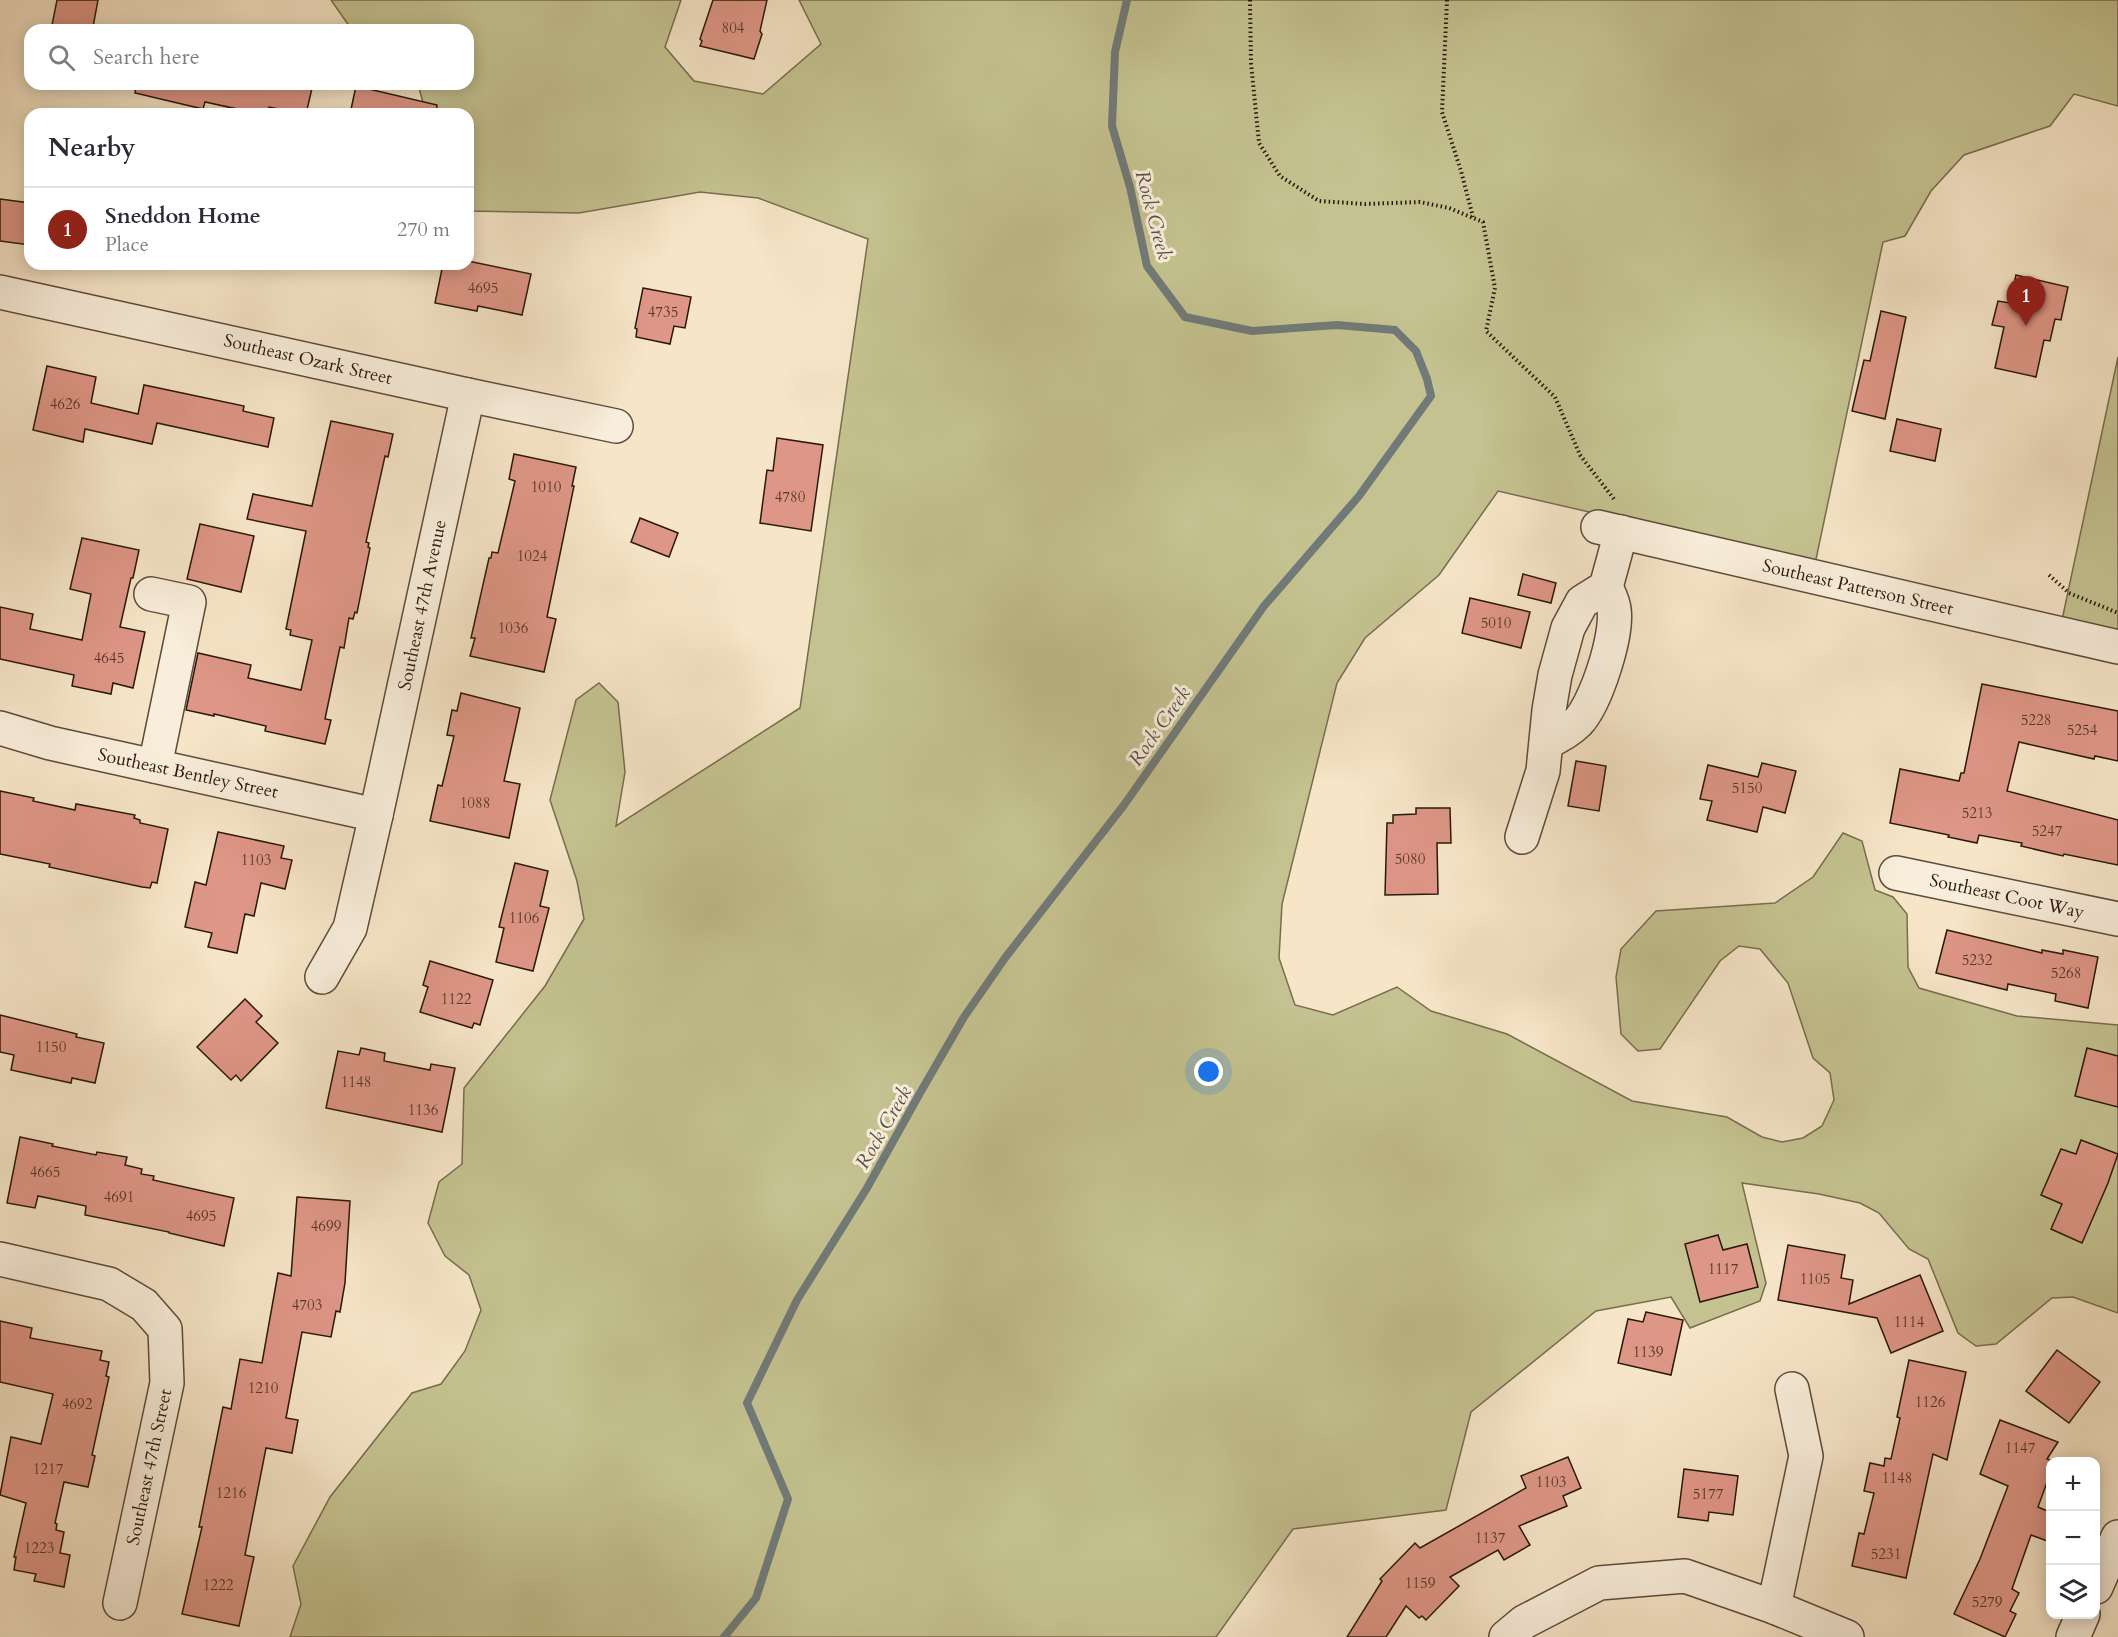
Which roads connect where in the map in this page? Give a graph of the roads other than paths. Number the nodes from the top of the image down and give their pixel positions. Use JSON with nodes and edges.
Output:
{"nodes":[{"id":1,"x":0,"y":292,"type":"edge"},
{"id":2,"x":468,"y":395,"type":"junction"},
{"id":3,"x":616,"y":426,"type":"dead end"},
{"id":4,"x":1606,"y":587,"type":"junction"},
{"id":5,"x":151,"y":594,"type":"dead end"},
{"id":6,"x":2118,"y":647,"type":"edge"},
{"id":7,"x":0,"y":728,"type":"edge"},
{"id":8,"x":1547,"y":742,"type":"junction"},
{"id":9,"x":155,"y":766,"type":"junction"},
{"id":10,"x":376,"y":815,"type":"junction"},
{"id":11,"x":1522,"y":837,"type":"dead end"},
{"id":12,"x":1896,"y":873,"type":"dead end"},
{"id":13,"x":2118,"y":919,"type":"edge"},
{"id":14,"x":322,"y":977,"type":"dead end"},
{"id":15,"x":0,"y":1259,"type":"edge"},
{"id":16,"x":1792,"y":1389,"type":"dead end"},
{"id":17,"x":2118,"y":1537,"type":"edge"},
{"id":18,"x":2100,"y":1578,"type":"edge"},
{"id":19,"x":120,"y":1603,"type":"dead end"},
{"id":20,"x":1774,"y":1607,"type":"junction"},
{"id":21,"x":2081,"y":1619,"type":"edge"},
{"id":22,"x":1506,"y":1637,"type":"edge"},
{"id":23,"x":1847,"y":1637,"type":"edge"},
{"id":24,"x":2073,"y":1637,"type":"edge"}],
"edges":[{"from":1,"to":2,"type":"street","name":"Southeast Ozark Street"},
{"from":2,"to":3,"type":"street","name":"Southeast Ozark Street"},
{"from":2,"to":10,"type":"street","name":"Southeast 47th Avenue"},
{"from":4,"to":6,"type":"street","name":"Southeast Patterson Street"},
{"from":4,"to":8,"type":"street"},
{"from":4,"to":8,"type":"street"},
{"from":5,"to":9,"type":"street"},
{"from":7,"to":9,"type":"street","name":"Southeast Bentley Street"},
{"from":8,"to":11,"type":"street"},
{"from":9,"to":10,"type":"street","name":"Southeast Bentley Street"},
{"from":10,"to":14,"type":"street","name":"Southeast 47th Avenue"},
{"from":12,"to":13,"type":"street","name":"Southeast Coot Way"},
{"from":15,"to":19,"type":"street","name":"Southeast 47th Street"},
{"from":16,"to":20,"type":"street"},
{"from":17,"to":18,"type":"street"},
{"from":20,"to":22,"type":"street"},
{"from":20,"to":23,"type":"street"},
{"from":21,"to":24,"type":"street"}]}
